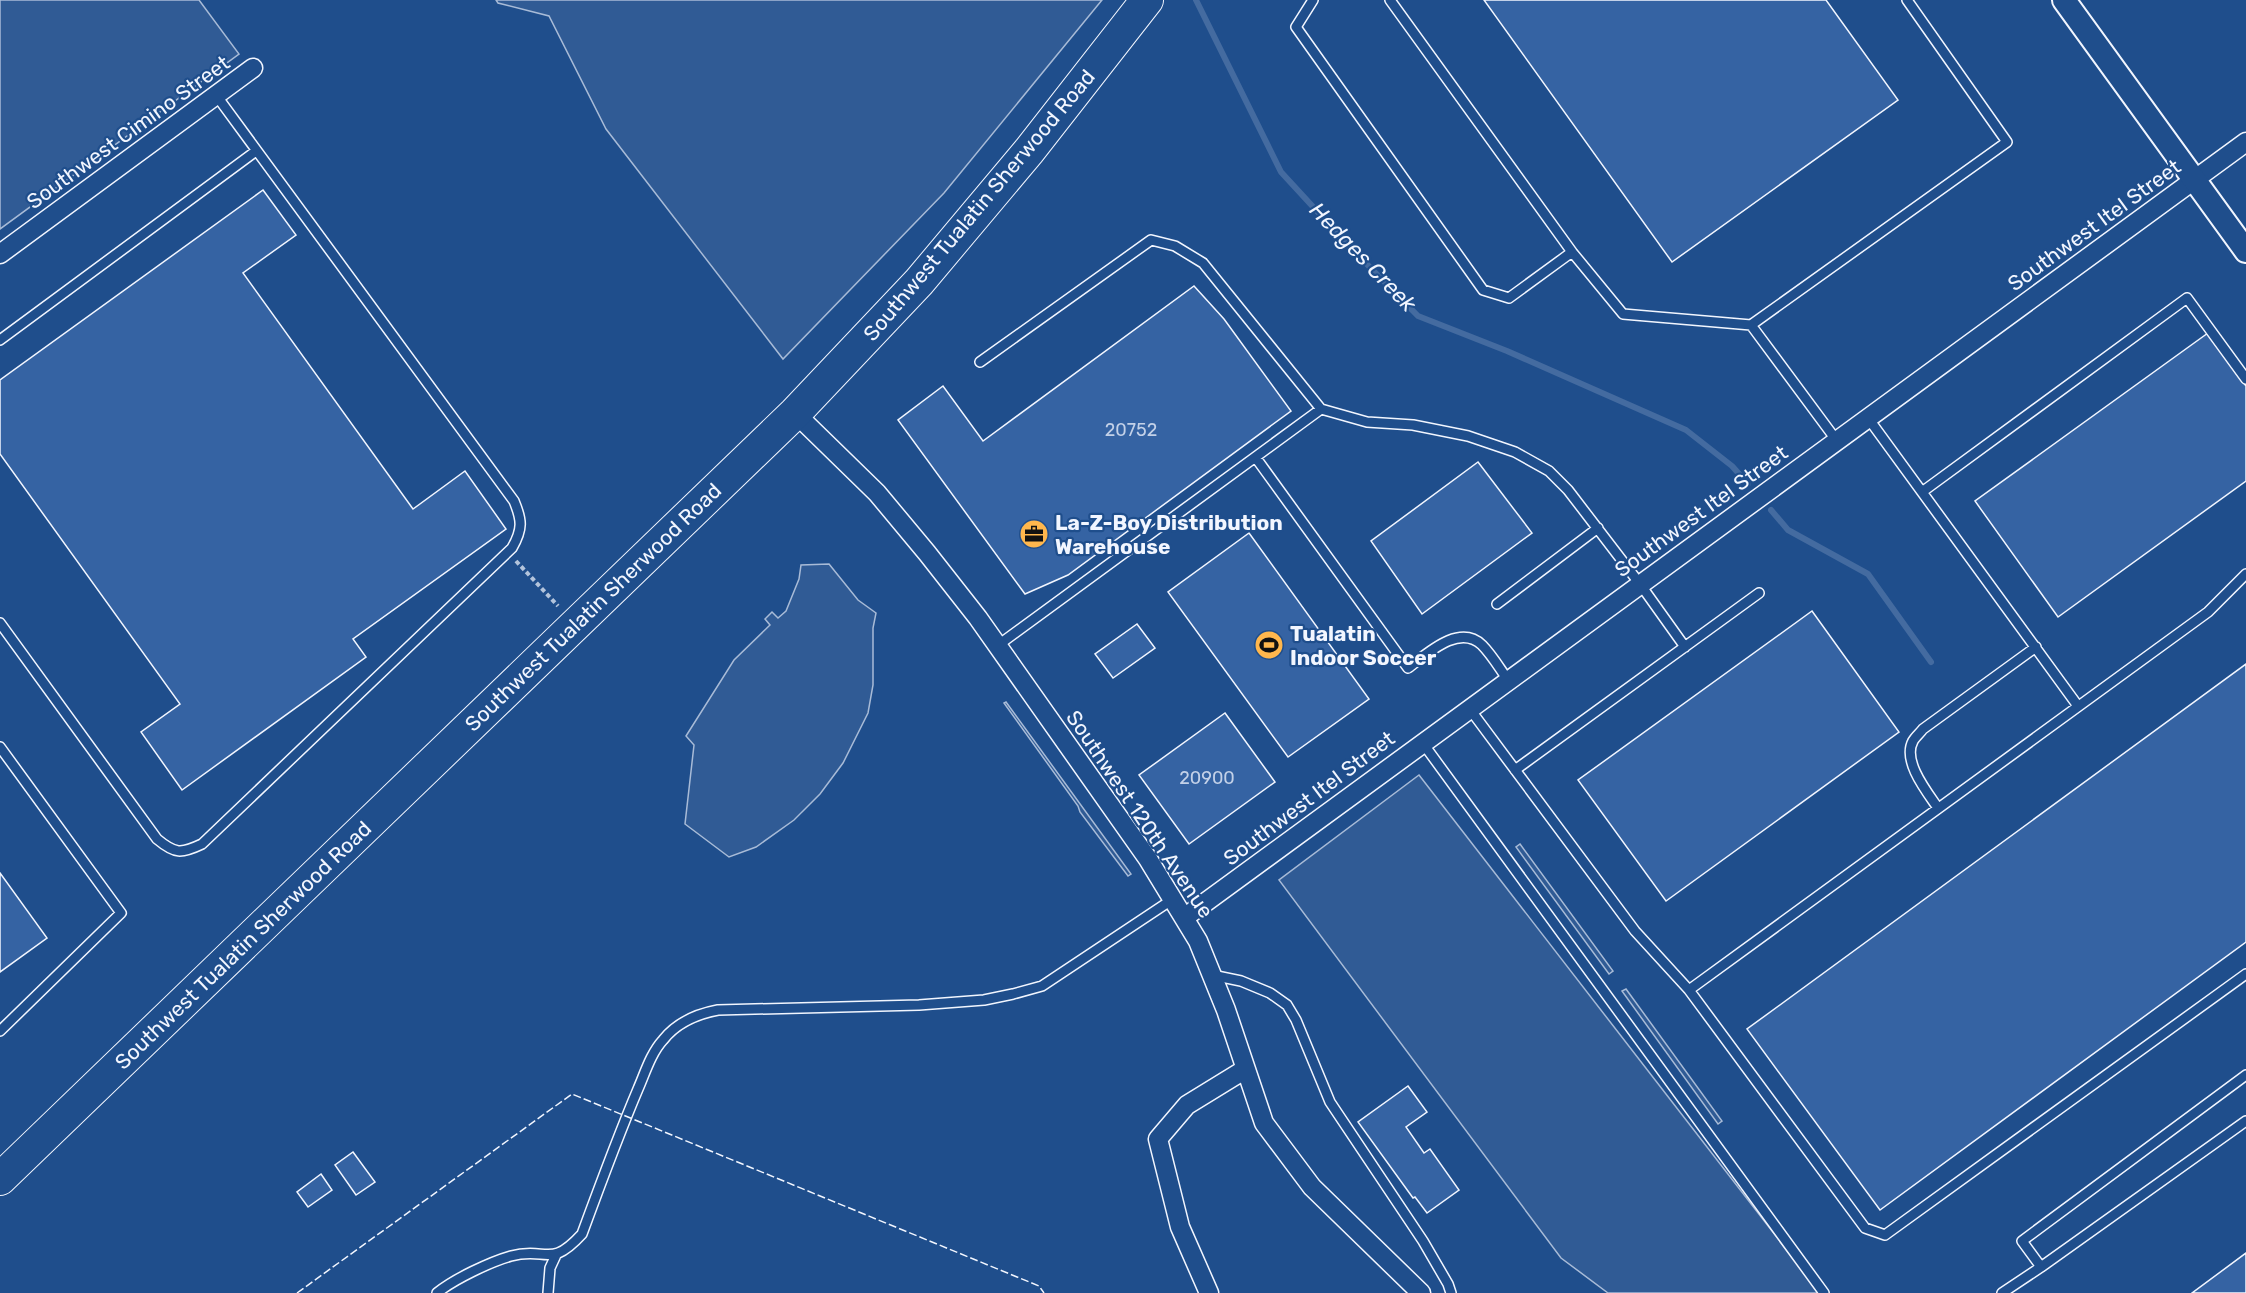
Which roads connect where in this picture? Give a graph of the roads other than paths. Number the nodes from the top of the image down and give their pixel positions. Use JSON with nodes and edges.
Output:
{"nodes":[{"id":1,"x":1147,"y":0,"type":"edge"},
{"id":2,"x":1313,"y":0,"type":"edge"},
{"id":3,"x":1390,"y":0,"type":"edge"},
{"id":4,"x":1907,"y":0,"type":"edge"},
{"id":5,"x":2064,"y":0,"type":"edge"},
{"id":6,"x":253,"y":68,"type":"dead end"},
{"id":7,"x":216,"y":95,"type":"junction"},
{"id":8,"x":2246,"y":142,"type":"edge"},
{"id":9,"x":256,"y":151,"type":"junction"},
{"id":10,"x":2196,"y":179,"type":"junction"},
{"id":11,"x":2246,"y":251,"type":"edge"},
{"id":12,"x":1572,"y":252,"type":"junction"},
{"id":13,"x":0,"y":254,"type":"edge"},
{"id":14,"x":1752,"y":325,"type":"junction"},
{"id":15,"x":0,"y":340,"type":"edge"},
{"id":16,"x":980,"y":362,"type":"dead end"},
{"id":17,"x":2246,"y":379,"type":"edge"},
{"id":18,"x":1321,"y":409,"type":"junction"},
{"id":19,"x":795,"y":413,"type":"junction"},
{"id":20,"x":1868,"y":418,"type":"junction"},
{"id":21,"x":1837,"y":441,"type":"junction"},
{"id":22,"x":1256,"y":458,"type":"junction"},
{"id":23,"x":1922,"y":492,"type":"junction"},
{"id":24,"x":1598,"y":528,"type":"junction"},
{"id":25,"x":2246,"y":574,"type":"edge"},
{"id":26,"x":1640,"y":584,"type":"junction"},
{"id":27,"x":1760,"y":592,"type":"dead end"},
{"id":28,"x":1497,"y":604,"type":"dead end"},
{"id":29,"x":0,"y":623,"type":"edge"},
{"id":30,"x":997,"y":646,"type":"junction"},
{"id":31,"x":1685,"y":647,"type":"junction"},
{"id":32,"x":2036,"y":647,"type":"junction"},
{"id":33,"x":1508,"y":680,"type":"junction"},
{"id":34,"x":2078,"y":706,"type":"junction"},
{"id":35,"x":1469,"y":708,"type":"junction"},
{"id":36,"x":1422,"y":742,"type":"junction"},
{"id":37,"x":0,"y":747,"type":"edge"},
{"id":38,"x":1515,"y":770,"type":"junction"},
{"id":39,"x":1938,"y":808,"type":"junction"},
{"id":40,"x":1173,"y":899,"type":"junction"},
{"id":41,"x":1184,"y":918,"type":"junction"},
{"id":42,"x":2246,"y":974,"type":"edge"},
{"id":43,"x":1212,"y":975,"type":"junction"},
{"id":44,"x":1689,"y":990,"type":"junction"},
{"id":45,"x":0,"y":1031,"type":"edge"},
{"id":46,"x":1244,"y":1070,"type":"junction"},
{"id":47,"x":2246,"y":1075,"type":"edge"},
{"id":48,"x":2246,"y":1121,"type":"edge"},
{"id":49,"x":0,"y":1179,"type":"edge"},
{"id":50,"x":555,"y":1255,"type":"junction"},
{"id":51,"x":2041,"y":1268,"type":"junction"},
{"id":52,"x":437,"y":1293,"type":"edge"},
{"id":53,"x":548,"y":1293,"type":"edge"},
{"id":54,"x":1209,"y":1293,"type":"edge"},
{"id":55,"x":1421,"y":1293,"type":"edge"},
{"id":56,"x":1451,"y":1293,"type":"edge"},
{"id":57,"x":1824,"y":1293,"type":"edge"},
{"id":58,"x":2002,"y":1293,"type":"edge"}],
"edges":[{"from":1,"to":19,"type":"highway","name":"Southwest Tualatin Sherwood Road"},
{"from":2,"to":12,"type":"lane"},
{"from":3,"to":12,"type":"lane"},
{"from":4,"to":14,"type":"lane"},
{"from":5,"to":10,"type":"street"},
{"from":6,"to":7,"type":"street","name":"Southwest Cimino Street"},
{"from":7,"to":9,"type":"lane"},
{"from":7,"to":13,"type":"street","name":"Southwest Cimino Street"},
{"from":8,"to":10,"type":"street","name":"Southwest Itel Street"},
{"from":9,"to":15,"type":"lane"},
{"from":9,"to":29,"type":"lane"},
{"from":10,"to":11,"type":"street"},
{"from":10,"to":20,"type":"street","name":"Southwest Itel Street"},
{"from":12,"to":14,"type":"lane"},
{"from":14,"to":21,"type":"lane"},
{"from":16,"to":18,"type":"lane"},
{"from":17,"to":23,"type":"lane"},
{"from":18,"to":22,"type":"lane"},
{"from":18,"to":24,"type":"lane"},
{"from":19,"to":30,"type":"street","name":"Southwest 120th Avenue"},
{"from":19,"to":49,"type":"highway","name":"Southwest Tualatin Sherwood Road"},
{"from":20,"to":21,"type":"street","name":"Southwest Itel Street"},
{"from":20,"to":23,"type":"lane"},
{"from":21,"to":26,"type":"street","name":"Southwest Itel Street"},
{"from":22,"to":30,"type":"lane"},
{"from":22,"to":33,"type":"lane"},
{"from":23,"to":32,"type":"lane"},
{"from":24,"to":26,"type":"lane"},
{"from":24,"to":28,"type":"lane"},
{"from":25,"to":34,"type":"lane"},
{"from":26,"to":31,"type":"lane"},
{"from":26,"to":33,"type":"street","name":"Southwest Itel Street"},
{"from":27,"to":31,"type":"lane"},
{"from":30,"to":40,"type":"street","name":"Southwest 120th Avenue"},
{"from":31,"to":38,"type":"lane"},
{"from":32,"to":34,"type":"lane"},
{"from":32,"to":39,"type":"lane"},
{"from":33,"to":35,"type":"street","name":"Southwest Itel Street"},
{"from":34,"to":39,"type":"lane"},
{"from":35,"to":36,"type":"street","name":"Southwest Itel Street"},
{"from":35,"to":38,"type":"lane"},
{"from":36,"to":41,"type":"street","name":"Southwest Itel Street"},
{"from":36,"to":57,"type":"lane"},
{"from":37,"to":45,"type":"lane"},
{"from":38,"to":44,"type":"lane"},
{"from":39,"to":44,"type":"lane"},
{"from":40,"to":41,"type":"street","name":"Southwest 120th Avenue"},
{"from":40,"to":50,"type":"lane"},
{"from":41,"to":43,"type":"street","name":"Southwest 120th Avenue"},
{"from":42,"to":44,"type":"lane"},
{"from":43,"to":46,"type":"street","name":"Southwest 120th Avenue"},
{"from":43,"to":56,"type":"lane"},
{"from":46,"to":54,"type":"street"},
{"from":46,"to":55,"type":"street","name":"Southwest 120th Avenue"},
{"from":47,"to":51,"type":"lane"},
{"from":48,"to":51,"type":"lane"},
{"from":50,"to":52,"type":"lane"},
{"from":50,"to":53,"type":"lane"},
{"from":51,"to":58,"type":"lane"}]}
